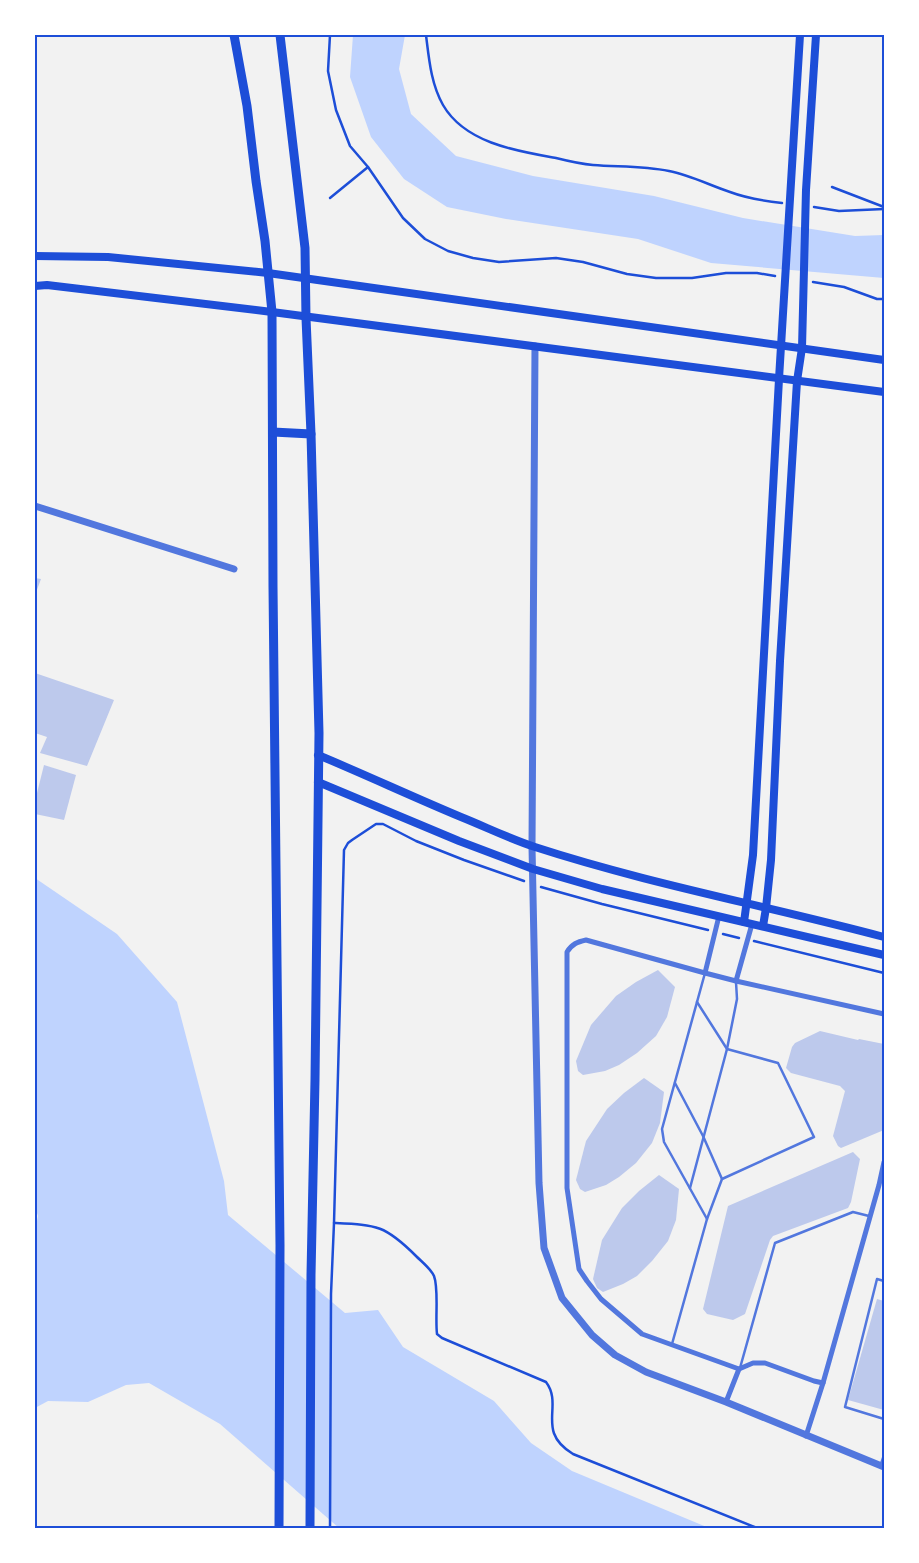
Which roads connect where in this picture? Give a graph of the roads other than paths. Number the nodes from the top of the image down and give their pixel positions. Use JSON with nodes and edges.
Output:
{"nodes":[{"id":1,"x":234,"y":35,"type":"edge"},
{"id":2,"x":280,"y":35,"type":"edge"},
{"id":3,"x":800,"y":35,"type":"edge"},
{"id":4,"x":816,"y":35,"type":"edge"},
{"id":5,"x":35,"y":256,"type":"edge"},
{"id":6,"x":268,"y":273,"type":"junction"},
{"id":7,"x":306,"y":279,"type":"junction"},
{"id":8,"x":35,"y":286,"type":"edge"},
{"id":9,"x":272,"y":312,"type":"junction"},
{"id":10,"x":306,"y":318,"type":"junction"},
{"id":11,"x":535,"y":346,"type":"junction"},
{"id":12,"x":781,"y":346,"type":"junction"},
{"id":13,"x":802,"y":348,"type":"junction"},
{"id":14,"x":884,"y":360,"type":"edge"},
{"id":15,"x":779,"y":379,"type":"junction"},
{"id":16,"x":798,"y":381,"type":"junction"},
{"id":17,"x":884,"y":392,"type":"edge"},
{"id":18,"x":274,"y":432,"type":"junction"},
{"id":19,"x":311,"y":434,"type":"junction"},
{"id":20,"x":35,"y":506,"type":"edge"},
{"id":21,"x":234,"y":569,"type":"dead end"},
{"id":22,"x":318,"y":755,"type":"junction"},
{"id":23,"x":318,"y":782,"type":"junction"},
{"id":24,"x":532,"y":847,"type":"junction"},
{"id":25,"x":533,"y":869,"type":"junction"},
{"id":26,"x":746,"y":903,"type":"junction"},
{"id":27,"x":766,"y":908,"type":"junction"},
{"id":28,"x":719,"y":916,"type":"junction"},
{"id":29,"x":748,"y":923,"type":"junction"},
{"id":30,"x":763,"y":926,"type":"junction"},
{"id":31,"x":884,"y":937,"type":"edge"},
{"id":32,"x":884,"y":955,"type":"edge"},
{"id":33,"x":705,"y":973,"type":"junction"},
{"id":34,"x":736,"y":981,"type":"junction"},
{"id":35,"x":697,"y":1002,"type":"junction"},
{"id":36,"x":884,"y":1014,"type":"edge"},
{"id":37,"x":726,"y":1049,"type":"junction"},
{"id":38,"x":674,"y":1082,"type":"junction"},
{"id":39,"x":703,"y":1136,"type":"junction"},
{"id":40,"x":884,"y":1162,"type":"edge"},
{"id":41,"x":722,"y":1179,"type":"junction"},
{"id":42,"x":690,"y":1190,"type":"junction"},
{"id":43,"x":870,"y":1216,"type":"junction"},
{"id":44,"x":707,"y":1219,"type":"junction"},
{"id":45,"x":884,"y":1281,"type":"edge"},
{"id":46,"x":672,"y":1345,"type":"junction"},
{"id":47,"x":740,"y":1369,"type":"junction"},
{"id":48,"x":823,"y":1384,"type":"junction"},
{"id":49,"x":726,"y":1402,"type":"junction"},
{"id":50,"x":884,"y":1419,"type":"edge"},
{"id":51,"x":806,"y":1436,"type":"junction"},
{"id":52,"x":884,"y":1455,"type":"edge"},
{"id":53,"x":882,"y":1466,"type":"edge"},
{"id":54,"x":279,"y":1528,"type":"edge"},
{"id":55,"x":310,"y":1528,"type":"edge"}],
"edges":[{"from":1,"to":6,"type":"highway"},
{"from":2,"to":7,"type":"highway"},
{"from":3,"to":12,"type":"main road"},
{"from":4,"to":13,"type":"main road"},
{"from":5,"to":6,"type":"main road"},
{"from":6,"to":7,"type":"main road"},
{"from":6,"to":9,"type":"highway"},
{"from":7,"to":10,"type":"highway"},
{"from":7,"to":12,"type":"main road"},
{"from":8,"to":9,"type":"main road"},
{"from":9,"to":10,"type":"main road"},
{"from":9,"to":18,"type":"highway"},
{"from":10,"to":11,"type":"main road"},
{"from":10,"to":19,"type":"highway"},
{"from":11,"to":15,"type":"main road"},
{"from":11,"to":24,"type":"street"},
{"from":12,"to":13,"type":"main road"},
{"from":12,"to":15,"type":"main road"},
{"from":13,"to":14,"type":"main road"},
{"from":13,"to":16,"type":"main road"},
{"from":15,"to":16,"type":"main road"},
{"from":15,"to":26,"type":"main road"},
{"from":16,"to":17,"type":"main road"},
{"from":16,"to":27,"type":"main road"},
{"from":18,"to":19,"type":"highway"},
{"from":18,"to":54,"type":"highway"},
{"from":19,"to":22,"type":"highway"},
{"from":20,"to":21,"type":"street"},
{"from":22,"to":23,"type":"highway"},
{"from":22,"to":24,"type":"main road"},
{"from":23,"to":25,"type":"main road"},
{"from":23,"to":55,"type":"highway"},
{"from":24,"to":25,"type":"street"},
{"from":24,"to":26,"type":"main road"},
{"from":25,"to":28,"type":"main road"},
{"from":25,"to":49,"type":"street"},
{"from":26,"to":27,"type":"main road"},
{"from":26,"to":29,"type":"main road"},
{"from":27,"to":30,"type":"main road"},
{"from":27,"to":31,"type":"main road"},
{"from":28,"to":29,"type":"main road"},
{"from":28,"to":33,"type":"street"},
{"from":29,"to":30,"type":"main road"},
{"from":29,"to":34,"type":"street"},
{"from":30,"to":32,"type":"main road"},
{"from":33,"to":34,"type":"street"},
{"from":33,"to":35,"type":"lane"},
{"from":33,"to":46,"type":"street"},
{"from":34,"to":36,"type":"street"},
{"from":34,"to":37,"type":"lane"},
{"from":35,"to":37,"type":"lane"},
{"from":35,"to":38,"type":"lane"},
{"from":37,"to":39,"type":"lane"},
{"from":37,"to":41,"type":"lane"},
{"from":38,"to":39,"type":"lane"},
{"from":38,"to":42,"type":"lane"},
{"from":39,"to":41,"type":"lane"},
{"from":39,"to":42,"type":"lane"},
{"from":40,"to":43,"type":"street"},
{"from":41,"to":44,"type":"lane"},
{"from":42,"to":44,"type":"lane"},
{"from":43,"to":47,"type":"lane"},
{"from":43,"to":48,"type":"street"},
{"from":44,"to":46,"type":"lane"},
{"from":45,"to":50,"type":"lane"},
{"from":46,"to":47,"type":"street"},
{"from":47,"to":48,"type":"street"},
{"from":47,"to":49,"type":"street"},
{"from":48,"to":51,"type":"street"},
{"from":49,"to":51,"type":"street"},
{"from":51,"to":53,"type":"street"},
{"from":52,"to":53,"type":"lane"}]}
